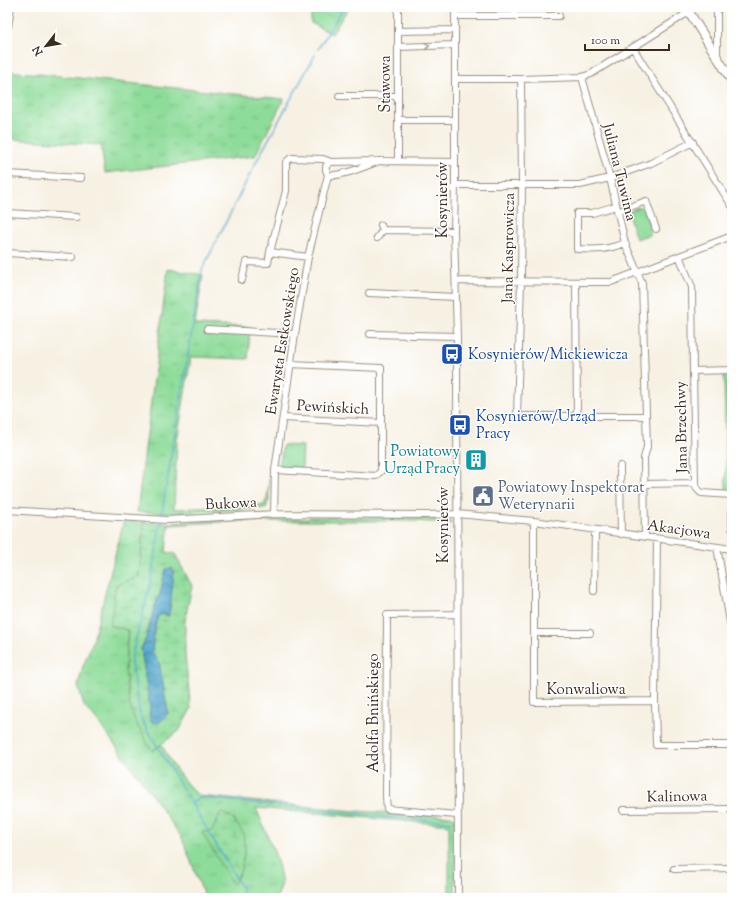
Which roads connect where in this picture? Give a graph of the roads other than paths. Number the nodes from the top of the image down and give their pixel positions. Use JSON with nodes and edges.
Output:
{"nodes":[{"id":1,"x":10,"y":7,"type":"edge"},
{"id":2,"x":398,"y":7,"type":"edge"},
{"id":3,"x":455,"y":7,"type":"edge"},
{"id":4,"x":717,"y":7,"type":"edge"},
{"id":5,"x":688,"y":10,"type":"edge"},
{"id":6,"x":455,"y":16,"type":"junction"},
{"id":7,"x":559,"y":16,"type":"dead end"},
{"id":8,"x":7,"y":27,"type":"edge"},
{"id":9,"x":455,"y":30,"type":"junction"},
{"id":10,"x":398,"y":31,"type":"junction"},
{"id":11,"x":716,"y":34,"type":"junction"},
{"id":12,"x":707,"y":40,"type":"junction"},
{"id":13,"x":455,"y":45,"type":"junction"},
{"id":14,"x":398,"y":47,"type":"junction"},
{"id":15,"x":633,"y":48,"type":"junction"},
{"id":16,"x":717,"y":56,"type":"junction"},
{"id":17,"x":582,"y":77,"type":"junction"},
{"id":18,"x":455,"y":79,"type":"junction"},
{"id":19,"x":521,"y":79,"type":"junction"},
{"id":20,"x":732,"y":81,"type":"edge"},
{"id":21,"x":339,"y":96,"type":"dead end"},
{"id":22,"x":398,"y":96,"type":"junction"},
{"id":23,"x":398,"y":120,"type":"junction"},
{"id":24,"x":455,"y":120,"type":"junction"},
{"id":25,"x":692,"y":142,"type":"junction"},
{"id":26,"x":379,"y":161,"type":"junction"},
{"id":27,"x":398,"y":161,"type":"junction"},
{"id":28,"x":331,"y":162,"type":"junction"},
{"id":29,"x":455,"y":162,"type":"junction"},
{"id":30,"x":7,"y":174,"type":"edge"},
{"id":31,"x":328,"y":175,"type":"junction"},
{"id":32,"x":81,"y":178,"type":"dead end"},
{"id":33,"x":610,"y":178,"type":"junction"},
{"id":34,"x":456,"y":185,"type":"junction"},
{"id":35,"x":522,"y":185,"type":"junction"},
{"id":36,"x":732,"y":206,"type":"edge"},
{"id":37,"x":617,"y":209,"type":"junction"},
{"id":38,"x":7,"y":213,"type":"edge"},
{"id":39,"x":76,"y":217,"type":"dead end"},
{"id":40,"x":656,"y":229,"type":"dead end"},
{"id":41,"x":454,"y":231,"type":"junction"},
{"id":42,"x":732,"y":236,"type":"edge"},
{"id":43,"x":376,"y":238,"type":"dead end"},
{"id":44,"x":625,"y":243,"type":"junction"},
{"id":45,"x":270,"y":252,"type":"junction"},
{"id":46,"x":7,"y":253,"type":"edge"},
{"id":47,"x":680,"y":256,"type":"junction"},
{"id":48,"x":73,"y":257,"type":"dead end"},
{"id":49,"x":308,"y":257,"type":"junction"},
{"id":50,"x":637,"y":272,"type":"junction"},
{"id":51,"x":242,"y":280,"type":"dead end"},
{"id":52,"x":456,"y":281,"type":"junction"},
{"id":53,"x":521,"y":282,"type":"junction"},
{"id":54,"x":576,"y":282,"type":"junction"},
{"id":55,"x":369,"y":293,"type":"dead end"},
{"id":56,"x":456,"y":297,"type":"junction"},
{"id":57,"x":207,"y":329,"type":"dead end"},
{"id":58,"x":295,"y":334,"type":"junction"},
{"id":59,"x":370,"y":334,"type":"dead end"},
{"id":60,"x":457,"y":336,"type":"junction"},
{"id":61,"x":290,"y":364,"type":"junction"},
{"id":62,"x":732,"y":370,"type":"edge"},
{"id":63,"x":693,"y":371,"type":"junction"},
{"id":64,"x":577,"y":416,"type":"junction"},
{"id":65,"x":646,"y":416,"type":"junction"},
{"id":66,"x":283,"y":418,"type":"junction"},
{"id":67,"x":381,"y":423,"type":"junction"},
{"id":68,"x":620,"y":466,"type":"dead end"},
{"id":69,"x":275,"y":470,"type":"junction"},
{"id":70,"x":695,"y":483,"type":"junction"},
{"id":71,"x":645,"y":484,"type":"junction"},
{"id":72,"x":732,"y":495,"type":"edge"},
{"id":73,"x":7,"y":510,"type":"edge"},
{"id":74,"x":274,"y":514,"type":"junction"},
{"id":75,"x":457,"y":514,"type":"junction"},
{"id":76,"x":534,"y":521,"type":"junction"},
{"id":77,"x":732,"y":528,"type":"edge"},
{"id":78,"x":595,"y":530,"type":"junction"},
{"id":79,"x":622,"y":534,"type":"junction"},
{"id":80,"x":645,"y":537,"type":"junction"},
{"id":81,"x":657,"y":539,"type":"junction"},
{"id":82,"x":717,"y":547,"type":"junction"},
{"id":83,"x":732,"y":548,"type":"edge"},
{"id":84,"x":594,"y":591,"type":"dead end"},
{"id":85,"x":457,"y":614,"type":"junction"},
{"id":86,"x":732,"y":632,"type":"edge"},
{"id":87,"x":534,"y":633,"type":"junction"},
{"id":88,"x":590,"y":633,"type":"dead end"},
{"id":89,"x":655,"y":701,"type":"junction"},
{"id":90,"x":732,"y":745,"type":"edge"},
{"id":91,"x":732,"y":809,"type":"edge"},
{"id":92,"x":623,"y":810,"type":"dead end"},
{"id":93,"x":457,"y":815,"type":"junction"},
{"id":94,"x":732,"y":868,"type":"edge"},
{"id":95,"x":674,"y":869,"type":"dead end"},
{"id":96,"x":458,"y":898,"type":"edge"}],
"edges":[{"from":1,"to":8,"type":"street"},
{"from":2,"to":10,"type":"street","name":"Stawowa"},
{"from":3,"to":6,"type":"street","name":"Kosynierów"},
{"from":4,"to":11,"type":"street"},
{"from":5,"to":12,"type":"street"},
{"from":5,"to":15,"type":"street"},
{"from":6,"to":7,"type":"street"},
{"from":6,"to":9,"type":"street","name":"Kosynierów"},
{"from":9,"to":10,"type":"street"},
{"from":9,"to":13,"type":"street","name":"Kosynierów"},
{"from":10,"to":14,"type":"street","name":"Stawowa"},
{"from":11,"to":12,"type":"street"},
{"from":11,"to":16,"type":"street"},
{"from":12,"to":16,"type":"street"},
{"from":14,"to":13,"type":"street","one_way":true},
{"from":13,"to":18,"type":"street","name":"Kosynierów"},
{"from":14,"to":22,"type":"street","name":"Stawowa"},
{"from":15,"to":17,"type":"street"},
{"from":15,"to":25,"type":"street"},
{"from":16,"to":20,"type":"street"},
{"from":17,"to":19,"type":"street"},
{"from":17,"to":33,"type":"street","name":"Juliana Tuwima"},
{"from":18,"to":19,"type":"street"},
{"from":18,"to":24,"type":"street","name":"Kosynierów"},
{"from":19,"to":35,"type":"street","name":"Jana Kasprowicza"},
{"from":21,"to":22,"type":"street"},
{"from":22,"to":23,"type":"street","name":"Stawowa"},
{"from":23,"to":24,"type":"street"},
{"from":23,"to":27,"type":"street","name":"Stawowa"},
{"from":24,"to":29,"type":"street","name":"Kosynierów"},
{"from":25,"to":33,"type":"street"},
{"from":25,"to":36,"type":"street"},
{"from":26,"to":27,"type":"street"},
{"from":26,"to":28,"type":"street"},
{"from":26,"to":31,"type":"street"},
{"from":27,"to":29,"type":"street"},
{"from":28,"to":31,"type":"street","name":"Ewarysta Estkowskiego"},
{"from":28,"to":45,"type":"street"},
{"from":29,"to":34,"type":"street","name":"Kosynierów"},
{"from":30,"to":32,"type":"street"},
{"from":31,"to":49,"type":"street","name":"Ewarysta Estkowskiego"},
{"from":33,"to":35,"type":"street"},
{"from":33,"to":37,"type":"street","name":"Juliana Tuwima"},
{"from":34,"to":35,"type":"street"},
{"from":34,"to":41,"type":"street","name":"Kosynierów"},
{"from":35,"to":53,"type":"street","name":"Jana Kasprowicza"},
{"from":37,"to":40,"type":"street"},
{"from":37,"to":44,"type":"street","name":"Juliana Tuwima"},
{"from":37,"to":44,"type":"street"},
{"from":38,"to":39,"type":"street"},
{"from":41,"to":43,"type":"street"},
{"from":41,"to":52,"type":"street","name":"Kosynierów"},
{"from":42,"to":47,"type":"street"},
{"from":44,"to":50,"type":"street","name":"Juliana Tuwima"},
{"from":45,"to":49,"type":"street"},
{"from":45,"to":51,"type":"street"},
{"from":46,"to":48,"type":"street"},
{"from":47,"to":50,"type":"street"},
{"from":47,"to":63,"type":"street","name":"Jana Brzechwy"},
{"from":49,"to":58,"type":"street","name":"Ewarysta Estkowskiego"},
{"from":50,"to":54,"type":"street"},
{"from":50,"to":65,"type":"street","name":"Juliana Tuwima"},
{"from":52,"to":53,"type":"street"},
{"from":52,"to":56,"type":"street","name":"Kosynierów"},
{"from":53,"to":54,"type":"street"},
{"from":53,"to":64,"type":"street","name":"Jana Kasprowicza"},
{"from":54,"to":64,"type":"street"},
{"from":55,"to":56,"type":"street"},
{"from":56,"to":60,"type":"street","name":"Kosynierów"},
{"from":57,"to":58,"type":"street"},
{"from":58,"to":61,"type":"street","name":"Ewarysta Estkowskiego"},
{"from":59,"to":60,"type":"street"},
{"from":60,"to":75,"type":"street","name":"Kosynierów"},
{"from":61,"to":66,"type":"street","name":"Ewarysta Estkowskiego"},
{"from":61,"to":67,"type":"street"},
{"from":62,"to":63,"type":"street"},
{"from":63,"to":70,"type":"street","name":"Jana Brzechwy"},
{"from":64,"to":65,"type":"street"},
{"from":65,"to":71,"type":"street","name":"Juliana Tuwima"},
{"from":66,"to":67,"type":"street","name":"Pewińskich"},
{"from":66,"to":69,"type":"street","name":"Ewarysta Estkowskiego"},
{"from":67,"to":69,"type":"street"},
{"from":68,"to":79,"type":"street"},
{"from":69,"to":74,"type":"street","name":"Ewarysta Estkowskiego"},
{"from":70,"to":71,"type":"street"},
{"from":70,"to":72,"type":"street"},
{"from":71,"to":80,"type":"street","name":"Juliana Tuwima"},
{"from":72,"to":77,"type":"street"},
{"from":73,"to":74,"type":"street","name":"Bukowa"},
{"from":74,"to":75,"type":"street","name":"Bukowa"},
{"from":75,"to":76,"type":"street","name":"Akacjowa"},
{"from":75,"to":85,"type":"street","name":"Kosynierów"},
{"from":76,"to":78,"type":"street","name":"Akacjowa"},
{"from":76,"to":87,"type":"street","name":"Konwaliowa"},
{"from":78,"to":79,"type":"street","name":"Akacjowa"},
{"from":78,"to":84,"type":"street"},
{"from":79,"to":80,"type":"street","name":"Akacjowa"},
{"from":80,"to":81,"type":"street","name":"Akacjowa"},
{"from":81,"to":82,"type":"street","name":"Akacjowa"},
{"from":81,"to":89,"type":"street"},
{"from":82,"to":83,"type":"street","name":"Akacjowa"},
{"from":82,"to":86,"type":"street"},
{"from":85,"to":93,"type":"street","name":"Kosynierów"},
{"from":85,"to":93,"type":"street","name":"Adolfa Bnińskiego"},
{"from":87,"to":88,"type":"street"},
{"from":87,"to":89,"type":"street","name":"Konwaliowa"},
{"from":89,"to":90,"type":"street"},
{"from":91,"to":92,"type":"street","name":"Kalinowa"},
{"from":93,"to":96,"type":"street","name":"Kosynierów"},
{"from":94,"to":95,"type":"street"}]}
